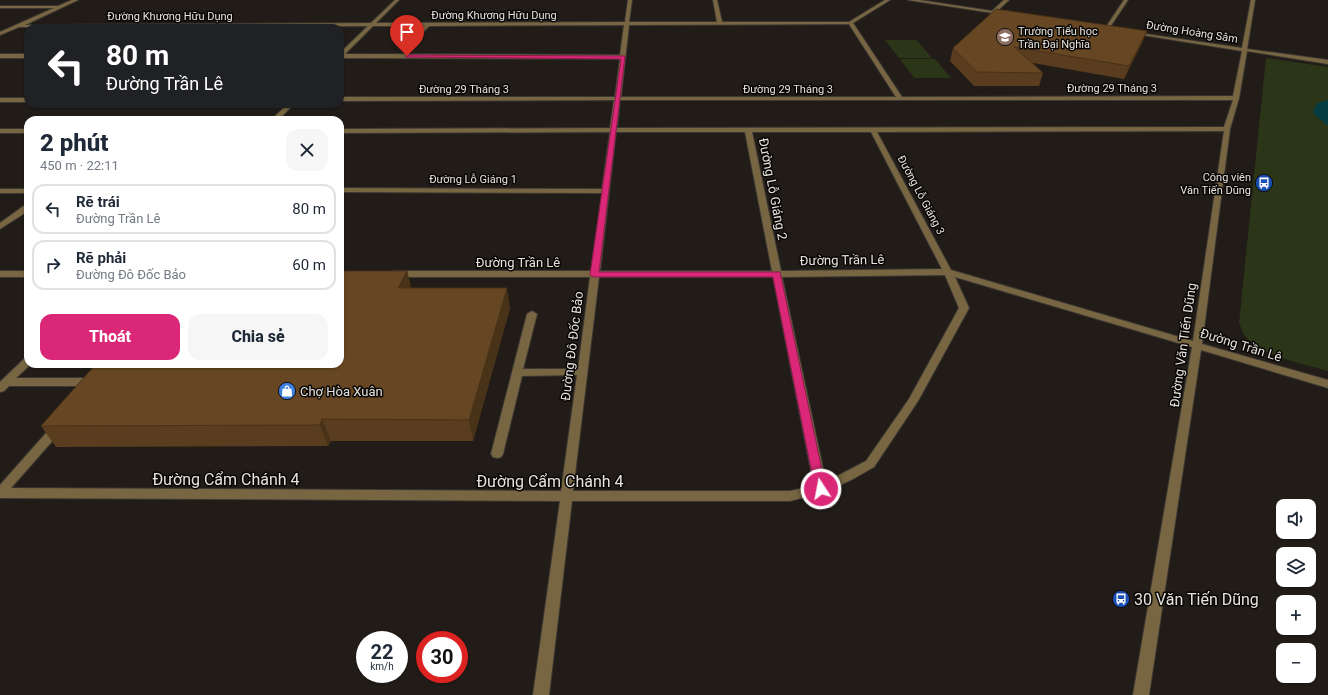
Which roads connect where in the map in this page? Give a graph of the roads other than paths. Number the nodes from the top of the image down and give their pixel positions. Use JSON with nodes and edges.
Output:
{"nodes":[{"id":1,"x":76,"y":0,"type":"edge"},
{"id":2,"x":397,"y":0,"type":"edge"},
{"id":3,"x":630,"y":0,"type":"edge"},
{"id":4,"x":715,"y":0,"type":"edge"},
{"id":5,"x":888,"y":0,"type":"edge"},
{"id":6,"x":910,"y":0,"type":"edge"},
{"id":7,"x":1007,"y":0,"type":"edge"},
{"id":8,"x":1126,"y":0,"type":"edge"},
{"id":9,"x":1252,"y":0,"type":"edge"},
{"id":10,"x":0,"y":7,"type":"edge"},
{"id":11,"x":60,"y":7,"type":"junction"},
{"id":12,"x":993,"y":12,"type":"junction"},
{"id":13,"x":1008,"y":15,"type":"edge"},
{"id":14,"x":850,"y":23,"type":"junction"},
{"id":15,"x":344,"y":24,"type":"edge"},
{"id":16,"x":372,"y":24,"type":"junction"},
{"id":17,"x":627,"y":24,"type":"junction"},
{"id":18,"x":720,"y":24,"type":"junction"},
{"id":19,"x":427,"y":25,"type":"junction"},
{"id":20,"x":19,"y":26,"type":"junction"},
{"id":21,"x":24,"y":26,"type":"edge"},
{"id":22,"x":1099,"y":28,"type":"edge"},
{"id":23,"x":1106,"y":29,"type":"junction"},
{"id":24,"x":1114,"y":30,"type":"edge"},
{"id":25,"x":1129,"y":32,"type":"edge"},
{"id":26,"x":0,"y":34,"type":"edge"},
{"id":27,"x":414,"y":40,"type":"dead end"},
{"id":28,"x":1244,"y":50,"type":"junction"},
{"id":29,"x":344,"y":52,"type":"edge"},
{"id":30,"x":0,"y":56,"type":"edge"},
{"id":31,"x":24,"y":56,"type":"edge"},
{"id":32,"x":344,"y":56,"type":"edge"},
{"id":33,"x":623,"y":57,"type":"junction"},
{"id":34,"x":1328,"y":62,"type":"edge"},
{"id":35,"x":900,"y":98,"type":"junction"},
{"id":36,"x":1236,"y":98,"type":"junction"},
{"id":37,"x":344,"y":99,"type":"edge"},
{"id":38,"x":618,"y":99,"type":"junction"},
{"id":39,"x":0,"y":100,"type":"edge"},
{"id":40,"x":24,"y":100,"type":"edge"},
{"id":41,"x":287,"y":108,"type":"edge"},
{"id":42,"x":278,"y":116,"type":"edge"},
{"id":43,"x":1227,"y":129,"type":"junction"},
{"id":44,"x":614,"y":130,"type":"junction"},
{"id":45,"x":748,"y":130,"type":"junction"},
{"id":46,"x":873,"y":130,"type":"junction"},
{"id":47,"x":0,"y":131,"type":"edge"},
{"id":48,"x":24,"y":131,"type":"edge"},
{"id":49,"x":344,"y":131,"type":"edge"},
{"id":50,"x":344,"y":190,"type":"edge"},
{"id":51,"x":0,"y":191,"type":"edge"},
{"id":52,"x":24,"y":191,"type":"edge"},
{"id":53,"x":606,"y":191,"type":"junction"},
{"id":54,"x":24,"y":210,"type":"edge"},
{"id":55,"x":0,"y":228,"type":"edge"},
{"id":56,"x":948,"y":272,"type":"junction"},
{"id":57,"x":0,"y":274,"type":"edge"},
{"id":58,"x":24,"y":274,"type":"edge"},
{"id":59,"x":388,"y":274,"type":"edge"},
{"id":60,"x":777,"y":274,"type":"junction"},
{"id":61,"x":594,"y":275,"type":"junction"},
{"id":62,"x":532,"y":314,"type":"dead end"},
{"id":63,"x":1197,"y":345,"type":"junction"},
{"id":64,"x":24,"y":365,"type":"edge"},
{"id":65,"x":582,"y":372,"type":"junction"},
{"id":66,"x":518,"y":374,"type":"junction"},
{"id":67,"x":1328,"y":384,"type":"edge"},
{"id":68,"x":3,"y":385,"type":"edge"},
{"id":69,"x":87,"y":393,"type":"edge"},
{"id":70,"x":67,"y":417,"type":"edge"},
{"id":71,"x":497,"y":454,"type":"dead end"},
{"id":72,"x":821,"y":489,"type":"junction"},
{"id":73,"x":0,"y":493,"type":"edge"},
{"id":74,"x":567,"y":497,"type":"junction"},
{"id":75,"x":541,"y":695,"type":"edge"},
{"id":76,"x":1141,"y":695,"type":"edge"}],
"edges":[{"from":1,"to":11,"type":"street"},
{"from":2,"to":16,"type":"street"},
{"from":3,"to":17,"type":"street","name":"Đường Đô Đốc Bảo"},
{"from":4,"to":18,"type":"street"},
{"from":5,"to":14,"type":"street"},
{"from":6,"to":12,"type":"street"},
{"from":7,"to":12,"type":"street"},
{"from":8,"to":23,"type":"street"},
{"from":9,"to":28,"type":"street","name":"Đường Văn Tiến Dũng"},
{"from":10,"to":11,"type":"street"},
{"from":11,"to":20,"type":"street"},
{"from":12,"to":13,"type":"street"},
{"from":14,"to":18,"type":"street","name":"Đường Khương Hữu Dụng"},
{"from":14,"to":35,"type":"street"},
{"from":15,"to":16,"type":"street","name":"Đường Khương Hữu Dụng"},
{"from":16,"to":19,"type":"street","name":"Đường Khương Hữu Dụng"},
{"from":16,"to":29,"type":"street"},
{"from":17,"to":18,"type":"street","name":"Đường Khương Hữu Dụng"},
{"from":17,"to":19,"type":"street","name":"Đường Khương Hữu Dụng"},
{"from":17,"to":33,"type":"street","name":"Đường Đô Đốc Bảo"},
{"from":19,"to":27,"type":"street"},
{"from":20,"to":21,"type":"street","name":"Đường Khương Hữu Dụng"},
{"from":20,"to":26,"type":"street"},
{"from":22,"to":23,"type":"street"},
{"from":23,"to":24,"type":"street"},
{"from":25,"to":28,"type":"street","name":"Đường Hoàng Sâm"},
{"from":28,"to":34,"type":"street","name":"Đường Hoàng Sâm"},
{"from":28,"to":36,"type":"street","name":"Đường Văn Tiến Dũng"},
{"from":30,"to":31,"type":"street"},
{"from":32,"to":33,"type":"street"},
{"from":33,"to":38,"type":"street","name":"Đường Đô Đốc Bảo"},
{"from":35,"to":36,"type":"street","name":"Đường 29 Tháng 3"},
{"from":35,"to":38,"type":"street","name":"Đường 29 Tháng 3"},
{"from":36,"to":43,"type":"street","name":"Đường Văn Tiến Dũng"},
{"from":37,"to":38,"type":"street","name":"Đường 29 Tháng 3"},
{"from":38,"to":44,"type":"street","name":"Đường Đô Đốc Bảo"},
{"from":39,"to":40,"type":"street"},
{"from":41,"to":42,"type":"street"},
{"from":43,"to":46,"type":"street"},
{"from":43,"to":63,"type":"street","name":"Đường Văn Tiến Dũng"},
{"from":44,"to":45,"type":"street"},
{"from":44,"to":49,"type":"street"},
{"from":44,"to":53,"type":"street","name":"Đường Đô Đốc Bảo"},
{"from":45,"to":46,"type":"street"},
{"from":45,"to":60,"type":"street","name":"Đường Lỗ Giáng 2"},
{"from":46,"to":56,"type":"street","name":"Đường Lỗ Giáng 3"},
{"from":47,"to":48,"type":"street"},
{"from":50,"to":53,"type":"street","name":"Đường Lỗ Giáng 1"},
{"from":51,"to":52,"type":"street"},
{"from":53,"to":61,"type":"street","name":"Đường Đô Đốc Bảo"},
{"from":54,"to":55,"type":"street"},
{"from":56,"to":60,"type":"street","name":"Đường Trần Lê"},
{"from":56,"to":63,"type":"street","name":"Đường Trần Lê"},
{"from":56,"to":72,"type":"street","name":"Đường Cẩm Chánh 4"},
{"from":57,"to":58,"type":"street"},
{"from":59,"to":61,"type":"street","name":"Đường Trần Lê"},
{"from":60,"to":61,"type":"street","name":"Đường Trần Lê"},
{"from":60,"to":72,"type":"street","name":"Đường Lỗ Giáng 2"},
{"from":61,"to":65,"type":"street","name":"Đường Đô Đốc Bảo"},
{"from":62,"to":66,"type":"street"},
{"from":63,"to":67,"type":"street","name":"Đường Trần Lê"},
{"from":63,"to":76,"type":"street","name":"Đường Văn Tiến Dũng"},
{"from":64,"to":68,"type":"street"},
{"from":65,"to":66,"type":"street"},
{"from":65,"to":74,"type":"street","name":"Đường Đô Đốc Bảo"},
{"from":66,"to":71,"type":"street"},
{"from":68,"to":69,"type":"street"},
{"from":70,"to":73,"type":"street"},
{"from":72,"to":74,"type":"street","name":"Đường Cẩm Chánh 4"},
{"from":73,"to":74,"type":"street","name":"Đường Cẩm Chánh 4"},
{"from":74,"to":75,"type":"street","name":"Đường Đô Đốc Bảo"}]}
